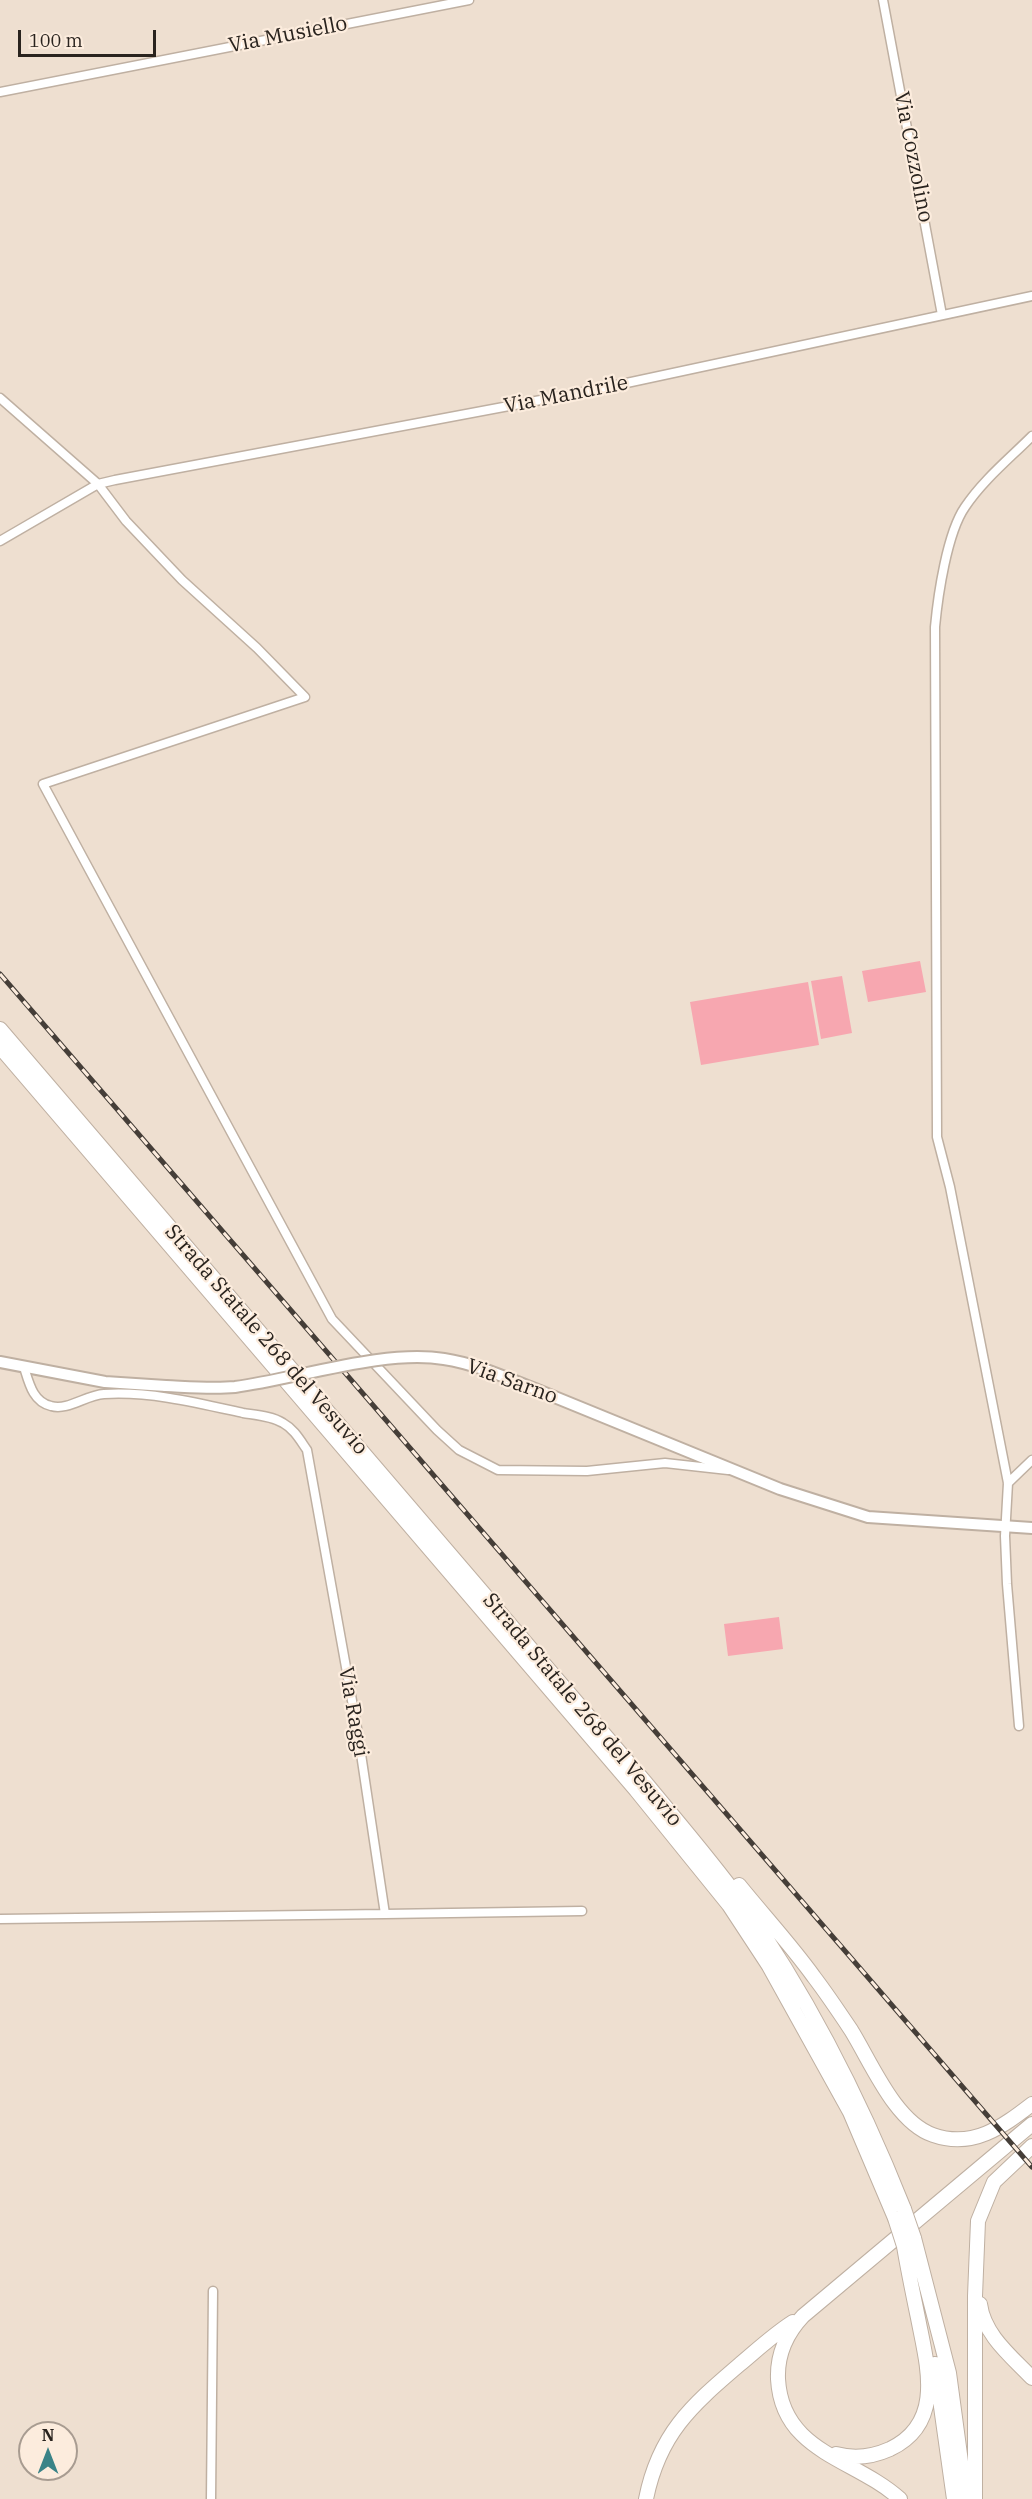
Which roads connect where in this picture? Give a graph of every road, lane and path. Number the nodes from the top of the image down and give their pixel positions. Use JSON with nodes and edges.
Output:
{"nodes":[{"id":1,"x":469,"y":0,"type":"edge"},
{"id":2,"x":883,"y":0,"type":"edge"},
{"id":3,"x":0,"y":92,"type":"edge"},
{"id":4,"x":1032,"y":296,"type":"edge"},
{"id":5,"x":942,"y":315,"type":"junction"},
{"id":6,"x":0,"y":398,"type":"edge"},
{"id":7,"x":1032,"y":436,"type":"edge"},
{"id":8,"x":98,"y":484,"type":"junction"},
{"id":9,"x":0,"y":541,"type":"edge"},
{"id":10,"x":0,"y":1029,"type":"edge"},
{"id":11,"x":0,"y":1047,"type":"edge"},
{"id":12,"x":0,"y":1362,"type":"edge"},
{"id":13,"x":24,"y":1367,"type":"junction"},
{"id":14,"x":1032,"y":1460,"type":"edge"},
{"id":15,"x":737,"y":1471,"type":"junction"},
{"id":16,"x":1008,"y":1482,"type":"junction"},
{"id":17,"x":1007,"y":1527,"type":"junction"},
{"id":18,"x":1032,"y":1528,"type":"edge"},
{"id":19,"x":1019,"y":1726,"type":"dead end"},
{"id":20,"x":645,"y":1782,"type":"junction"},
{"id":21,"x":582,"y":1911,"type":"dead end"},
{"id":22,"x":385,"y":1914,"type":"junction"},
{"id":23,"x":0,"y":1919,"type":"edge"},
{"id":24,"x":1032,"y":2104,"type":"edge"},
{"id":25,"x":1029,"y":2126,"type":"edge"},
{"id":26,"x":1032,"y":2146,"type":"edge"},
{"id":27,"x":900,"y":2214,"type":"junction"},
{"id":28,"x":909,"y":2242,"type":"junction"},
{"id":29,"x":977,"y":2278,"type":"junction"},
{"id":30,"x":213,"y":2291,"type":"dead end"},
{"id":31,"x":803,"y":2316,"type":"junction"},
{"id":32,"x":1032,"y":2378,"type":"edge"},
{"id":33,"x":819,"y":2449,"type":"junction"},
{"id":34,"x":211,"y":2499,"type":"edge"},
{"id":35,"x":646,"y":2499,"type":"edge"},
{"id":36,"x":900,"y":2499,"type":"edge"},
{"id":37,"x":954,"y":2499,"type":"edge"},
{"id":38,"x":966,"y":2499,"type":"edge"},
{"id":39,"x":975,"y":2499,"type":"edge"}],
"edges":[{"from":1,"to":3,"type":"street","name":"Via Musiello"},
{"from":2,"to":5,"type":"street","name":"Via Cozzolino"},
{"from":4,"to":5,"type":"street","name":"Via Mandrile"},
{"from":5,"to":8,"type":"street","name":"Via Mandrile"},
{"from":6,"to":8,"type":"street"},
{"from":7,"to":16,"type":"street"},
{"from":8,"to":9,"type":"street","name":"Via Mandrile"},
{"from":8,"to":15,"type":"street"},
{"from":10,"to":20,"type":"highway","name":"Strada Statale 268 del Vesuvio"},
{"from":11,"to":27,"type":"highway","name":"Strada Statale 268 del Vesuvio"},
{"from":12,"to":13,"type":"street","name":"Via Sarno"},
{"from":13,"to":15,"type":"street","name":"Via Sarno","bridge":true},
{"from":13,"to":22,"type":"street","name":"Via Raggi"},
{"from":14,"to":16,"type":"street"},
{"from":15,"to":17,"type":"street","name":"Via Sarno"},
{"from":16,"to":17,"type":"street"},
{"from":17,"to":18,"type":"street","name":"Via Sarno"},
{"from":17,"to":19,"type":"street"},
{"from":20,"to":24,"type":"highway"},
{"from":20,"to":27,"type":"highway","name":"Strada Statale 268 del Vesuvio"},
{"from":21,"to":22,"type":"street"},
{"from":22,"to":23,"type":"street"},
{"from":25,"to":31,"type":"highway"},
{"from":26,"to":29,"type":"highway"},
{"from":27,"to":28,"type":"highway","name":"Strada Statale 268 del Vesuvio","bridge":true},
{"from":28,"to":33,"type":"highway"},
{"from":28,"to":37,"type":"highway","name":"Strada Statale 268 del Vesuvio"},
{"from":28,"to":38,"type":"highway","name":"Strada Statale 268 del Vesuvio"},
{"from":29,"to":32,"type":"highway"},
{"from":29,"to":39,"type":"highway"},
{"from":30,"to":34,"type":"street"},
{"from":31,"to":33,"type":"highway"},
{"from":31,"to":35,"type":"highway"},
{"from":33,"to":36,"type":"highway"}]}
